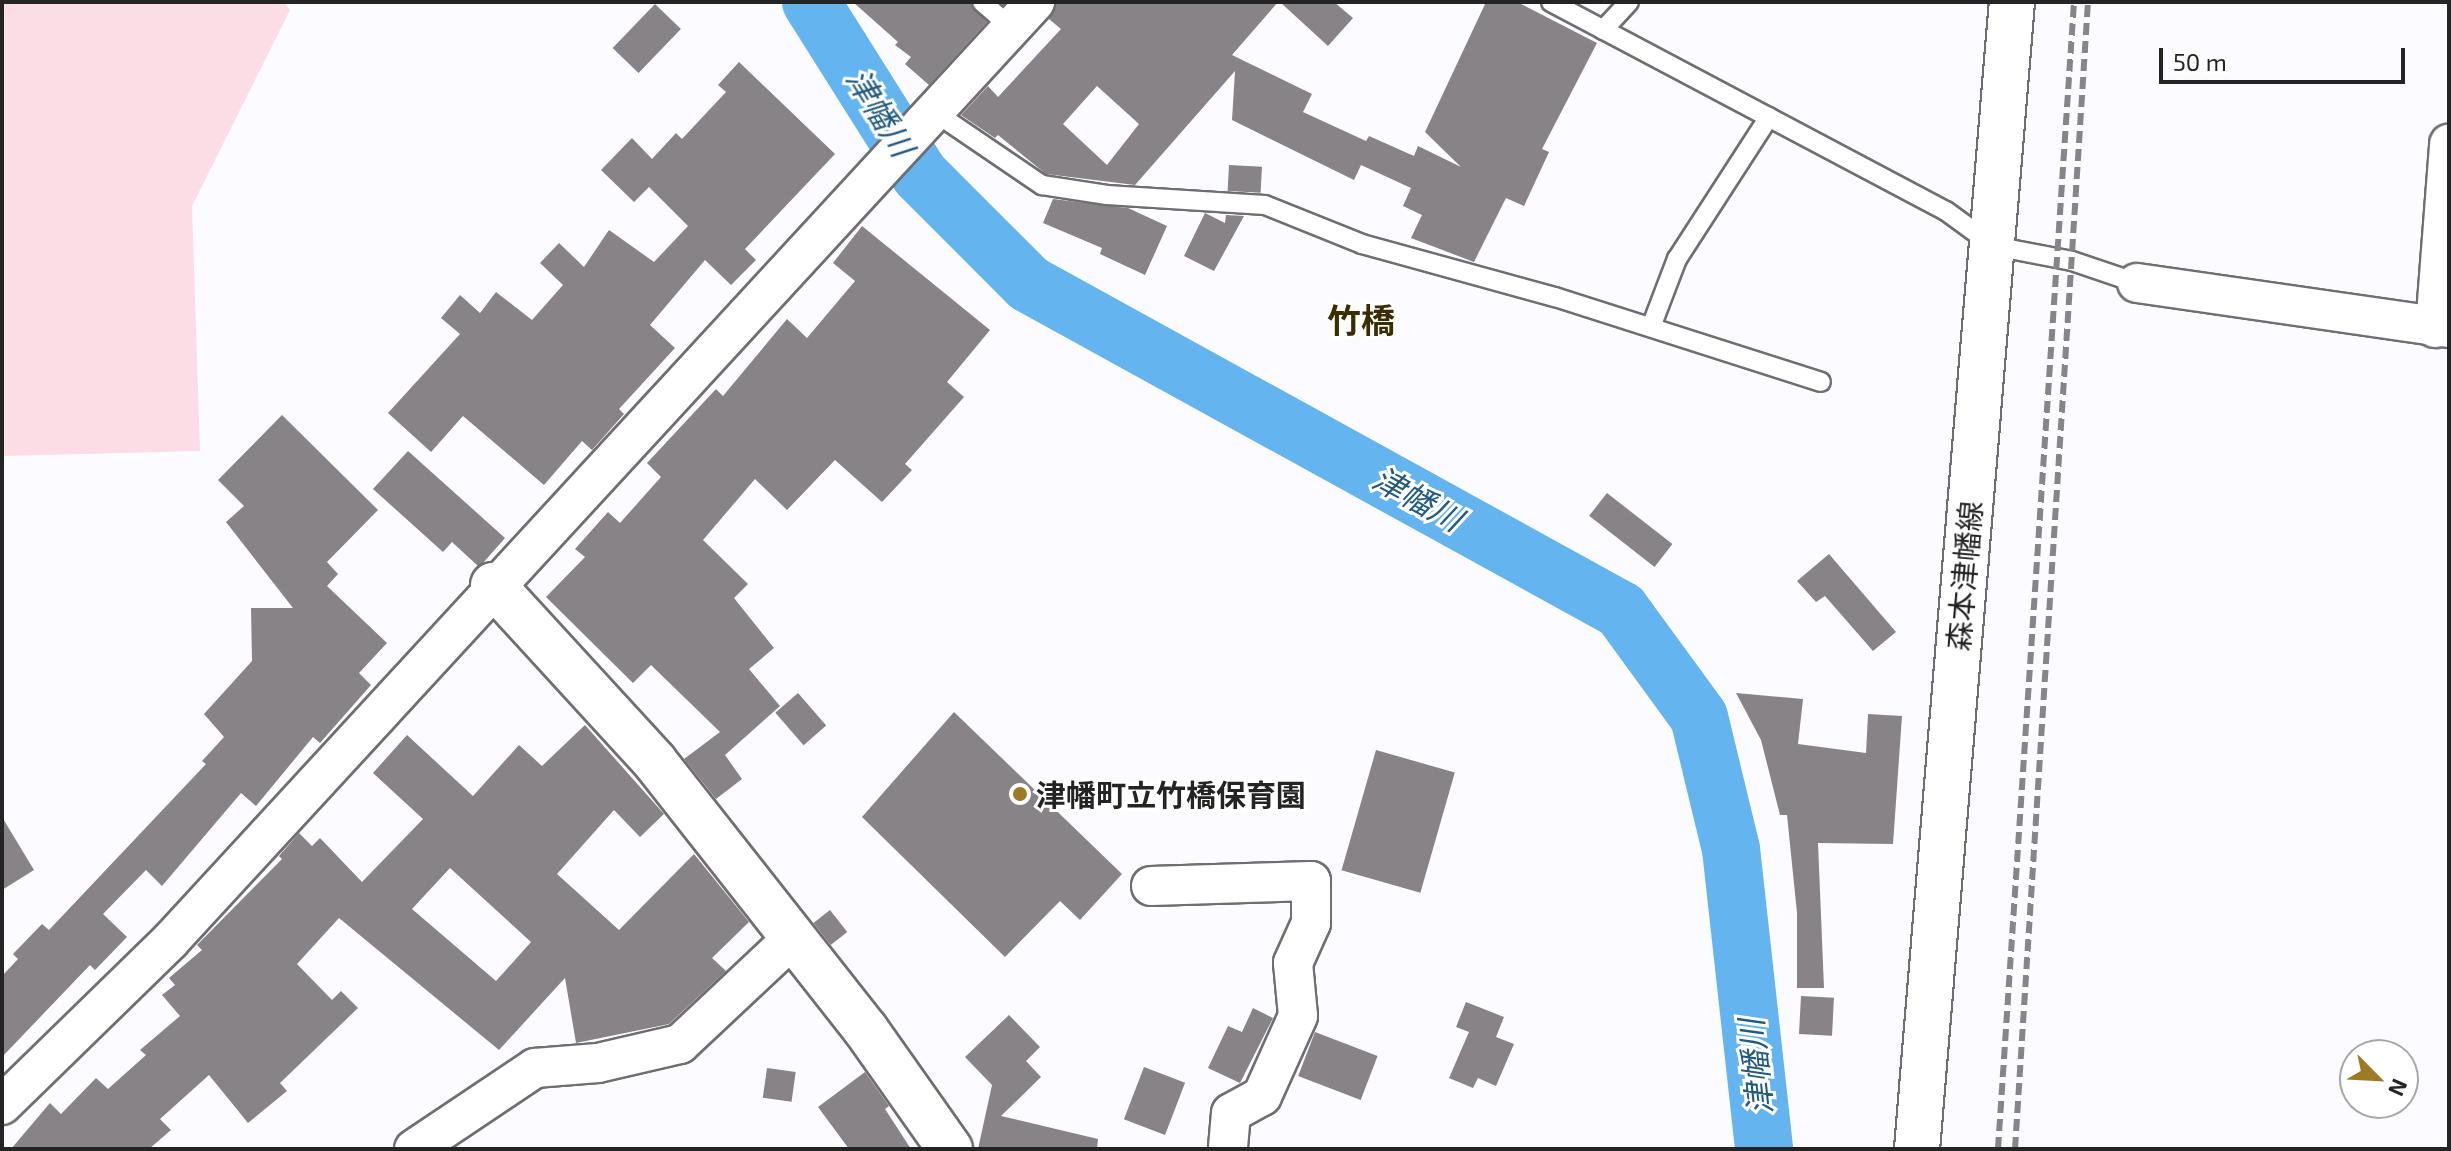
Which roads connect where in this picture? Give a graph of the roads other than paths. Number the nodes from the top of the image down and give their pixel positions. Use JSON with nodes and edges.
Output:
{"nodes":[{"id":1,"x":982,"y":2,"type":"edge"},
{"id":2,"x":1551,"y":2,"type":"edge"},
{"id":3,"x":1629,"y":2,"type":"edge"},
{"id":4,"x":2012,"y":2,"type":"edge"},
{"id":5,"x":1023,"y":14,"type":"edge"},
{"id":6,"x":1603,"y":30,"type":"junction"},
{"id":7,"x":933,"y":111,"type":"junction"},
{"id":8,"x":1769,"y":117,"type":"junction"},
{"id":9,"x":2449,"y":144,"type":"edge"},
{"id":10,"x":1994,"y":246,"type":"junction"},
{"id":11,"x":2137,"y":283,"type":"joint"},
{"id":12,"x":1651,"y":327,"type":"junction"},
{"id":13,"x":2442,"y":328,"type":"edge"},
{"id":14,"x":1821,"y":382,"type":"dead end"},
{"id":15,"x":493,"y":585,"type":"junction"},
{"id":16,"x":1151,"y":886,"type":"dead end"},
{"id":17,"x":793,"y":938,"type":"junction"},
{"id":18,"x":2,"y":1105,"type":"edge"},
{"id":19,"x":414,"y":1149,"type":"edge"},
{"id":20,"x":950,"y":1149,"type":"edge"},
{"id":21,"x":1228,"y":1149,"type":"edge"},
{"id":22,"x":1917,"y":1149,"type":"edge"}],
"edges":[{"from":1,"to":5,"type":"lane"},
{"from":2,"to":6,"type":"lane"},
{"from":3,"to":6,"type":"lane"},
{"from":4,"to":10,"type":"main road","name":"森本津幡線"},
{"from":5,"to":7,"type":"street"},
{"from":6,"to":8,"type":"lane"},
{"from":7,"to":12,"type":"lane"},
{"from":7,"to":15,"type":"street"},
{"from":8,"to":10,"type":"lane"},
{"from":8,"to":12,"type":"lane"},
{"from":9,"to":13,"type":"street"},
{"from":10,"to":11,"type":"lane"},
{"from":10,"to":22,"type":"main road","name":"森本津幡線"},
{"from":11,"to":13,"type":"street"},
{"from":12,"to":14,"type":"lane"},
{"from":15,"to":17,"type":"main road"},
{"from":15,"to":18,"type":"street"},
{"from":16,"to":21,"type":"street"},
{"from":17,"to":19,"type":"street"},
{"from":17,"to":20,"type":"main road"}]}
